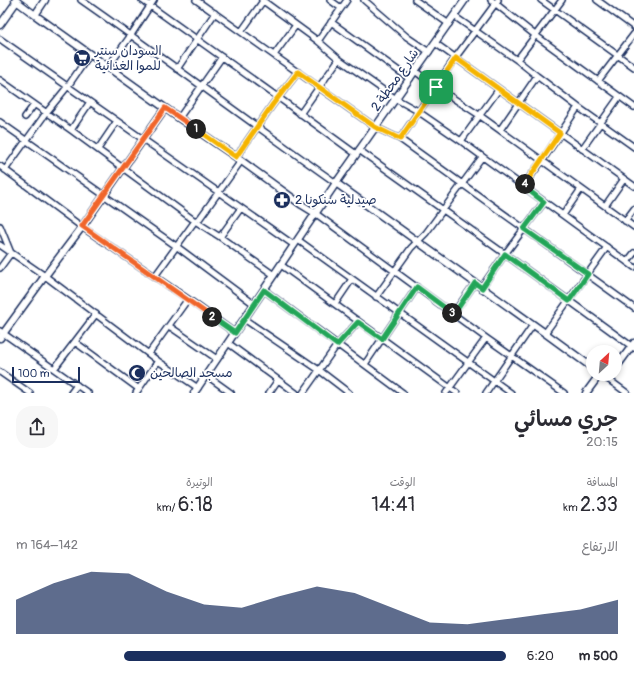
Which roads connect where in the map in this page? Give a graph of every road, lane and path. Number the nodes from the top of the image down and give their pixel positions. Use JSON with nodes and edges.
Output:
{"nodes":[{"id":1,"x":45,"y":0,"type":"edge"},
{"id":2,"x":81,"y":0,"type":"edge"},
{"id":3,"x":142,"y":0,"type":"edge"},
{"id":4,"x":154,"y":0,"type":"edge"},
{"id":5,"x":196,"y":0,"type":"edge"},
{"id":6,"x":263,"y":0,"type":"edge"},
{"id":7,"x":330,"y":0,"type":"edge"},
{"id":8,"x":347,"y":0,"type":"edge"},
{"id":9,"x":364,"y":0,"type":"edge"},
{"id":10,"x":415,"y":0,"type":"edge"},
{"id":11,"x":465,"y":0,"type":"edge"},
{"id":12,"x":541,"y":0,"type":"edge"},
{"id":13,"x":562,"y":0,"type":"edge"},
{"id":14,"x":597,"y":0,"type":"edge"},
{"id":15,"x":16,"y":1,"type":"edge"},
{"id":16,"x":495,"y":1,"type":"edge"},
{"id":17,"x":203,"y":2,"type":"edge"},
{"id":18,"x":150,"y":6,"type":"junction"},
{"id":19,"x":341,"y":8,"type":"junction"},
{"id":20,"x":554,"y":10,"type":"junction"},
{"id":21,"x":215,"y":13,"type":"junction"},
{"id":22,"x":35,"y":15,"type":"junction"},
{"id":23,"x":454,"y":16,"type":"junction"},
{"id":24,"x":331,"y":22,"type":"junction"},
{"id":25,"x":449,"y":24,"type":"junction"},
{"id":26,"x":0,"y":25,"type":"edge"},
{"id":27,"x":296,"y":25,"type":"junction"},
{"id":28,"x":634,"y":27,"type":"edge"},
{"id":29,"x":241,"y":32,"type":"junction"},
{"id":30,"x":475,"y":32,"type":"junction"},
{"id":31,"x":634,"y":34,"type":"edge"},
{"id":32,"x":131,"y":35,"type":"junction"},
{"id":33,"x":535,"y":35,"type":"junction"},
{"id":34,"x":0,"y":39,"type":"edge"},
{"id":35,"x":197,"y":40,"type":"junction"},
{"id":36,"x":318,"y":41,"type":"junction"},
{"id":37,"x":435,"y":43,"type":"junction"},
{"id":38,"x":428,"y":52,"type":"junction"},
{"id":39,"x":90,"y":54,"type":"junction"},
{"id":40,"x":274,"y":55,"type":"junction"},
{"id":41,"x":617,"y":55,"type":"junction"},
{"id":42,"x":222,"y":58,"type":"junction"},
{"id":43,"x":456,"y":58,"type":"junction"},
{"id":44,"x":339,"y":59,"type":"junction"},
{"id":45,"x":516,"y":60,"type":"junction"},
{"id":46,"x":108,"y":67,"type":"junction"},
{"id":47,"x":634,"y":67,"type":"edge"},
{"id":48,"x":177,"y":69,"type":"junction"},
{"id":49,"x":416,"y":71,"type":"junction"},
{"id":50,"x":298,"y":72,"type":"junction"},
{"id":51,"x":537,"y":76,"type":"junction"},
{"id":52,"x":410,"y":79,"type":"junction"},
{"id":53,"x":0,"y":80,"type":"edge"},
{"id":54,"x":598,"y":81,"type":"junction"},
{"id":55,"x":68,"y":86,"type":"junction"},
{"id":56,"x":201,"y":86,"type":"junction"},
{"id":57,"x":436,"y":87,"type":"junction"},
{"id":58,"x":319,"y":88,"type":"junction"},
{"id":59,"x":499,"y":89,"type":"junction"},
{"id":60,"x":619,"y":97,"type":"junction"},
{"id":61,"x":279,"y":98,"type":"junction"},
{"id":62,"x":396,"y":99,"type":"junction"},
{"id":63,"x":90,"y":102,"type":"junction"},
{"id":64,"x":518,"y":103,"type":"junction"},
{"id":65,"x":34,"y":104,"type":"junction"},
{"id":66,"x":578,"y":107,"type":"junction"},
{"id":67,"x":634,"y":107,"type":"edge"},
{"id":68,"x":165,"y":108,"type":"junction"},
{"id":69,"x":418,"y":112,"type":"junction"},
{"id":70,"x":46,"y":113,"type":"junction"},
{"id":71,"x":300,"y":114,"type":"junction"},
{"id":72,"x":479,"y":116,"type":"junction"},
{"id":73,"x":24,"y":117,"type":"dead end"},
{"id":74,"x":179,"y":118,"type":"junction"},
{"id":75,"x":117,"y":121,"type":"junction"},
{"id":76,"x":0,"y":122,"type":"edge"},
{"id":77,"x":601,"y":123,"type":"junction"},
{"id":78,"x":257,"y":127,"type":"junction"},
{"id":79,"x":375,"y":127,"type":"junction"},
{"id":80,"x":72,"y":130,"type":"junction"},
{"id":81,"x":500,"y":130,"type":"junction"},
{"id":82,"x":560,"y":133,"type":"junction"},
{"id":83,"x":143,"y":139,"type":"junction"},
{"id":84,"x":400,"y":139,"type":"junction"},
{"id":85,"x":27,"y":141,"type":"junction"},
{"id":86,"x":461,"y":141,"type":"junction"},
{"id":87,"x":634,"y":147,"type":"edge"},
{"id":88,"x":98,"y":149,"type":"junction"},
{"id":89,"x":582,"y":149,"type":"junction"},
{"id":90,"x":357,"y":152,"type":"junction"},
{"id":91,"x":482,"y":157,"type":"junction"},
{"id":92,"x":238,"y":159,"type":"junction"},
{"id":93,"x":542,"y":161,"type":"junction"},
{"id":94,"x":0,"y":166,"type":"edge"},
{"id":95,"x":123,"y":169,"type":"junction"},
{"id":96,"x":5,"y":170,"type":"junction"},
{"id":97,"x":624,"y":179,"type":"junction"},
{"id":98,"x":336,"y":183,"type":"junction"},
{"id":99,"x":462,"y":184,"type":"junction"},
{"id":100,"x":523,"y":186,"type":"junction"},
{"id":101,"x":634,"y":186,"type":"edge"},
{"id":102,"x":581,"y":189,"type":"junction"},
{"id":103,"x":218,"y":193,"type":"junction"},
{"id":104,"x":104,"y":195,"type":"junction"},
{"id":105,"x":544,"y":202,"type":"junction"},
{"id":106,"x":605,"y":206,"type":"junction"},
{"id":107,"x":241,"y":208,"type":"junction"},
{"id":108,"x":634,"y":209,"type":"edge"},
{"id":109,"x":443,"y":210,"type":"junction"},
{"id":110,"x":316,"y":213,"type":"junction"},
{"id":111,"x":562,"y":215,"type":"junction"},
{"id":112,"x":195,"y":221,"type":"junction"},
{"id":113,"x":625,"y":221,"type":"junction"},
{"id":114,"x":0,"y":226,"type":"edge"},
{"id":115,"x":82,"y":226,"type":"junction"},
{"id":116,"x":634,"y":227,"type":"edge"},
{"id":117,"x":524,"y":229,"type":"junction"},
{"id":118,"x":220,"y":237,"type":"junction"},
{"id":119,"x":417,"y":241,"type":"junction"},
{"id":120,"x":296,"y":242,"type":"junction"},
{"id":121,"x":0,"y":245,"type":"edge"},
{"id":122,"x":176,"y":246,"type":"junction"},
{"id":123,"x":607,"y":248,"type":"junction"},
{"id":124,"x":11,"y":253,"type":"junction"},
{"id":125,"x":634,"y":253,"type":"edge"},
{"id":126,"x":505,"y":254,"type":"junction"},
{"id":127,"x":627,"y":262,"type":"junction"},
{"id":128,"x":281,"y":265,"type":"junction"},
{"id":129,"x":634,"y":267,"type":"edge"},
{"id":130,"x":0,"y":268,"type":"edge"},
{"id":131,"x":394,"y":271,"type":"junction"},
{"id":132,"x":588,"y":274,"type":"junction"},
{"id":133,"x":274,"y":275,"type":"junction"},
{"id":134,"x":45,"y":276,"type":"junction"},
{"id":135,"x":155,"y":276,"type":"junction"},
{"id":136,"x":352,"y":279,"type":"junction"},
{"id":137,"x":475,"y":283,"type":"junction"},
{"id":138,"x":417,"y":287,"type":"junction"},
{"id":139,"x":482,"y":288,"type":"junction"},
{"id":140,"x":264,"y":290,"type":"junction"},
{"id":141,"x":376,"y":297,"type":"junction"},
{"id":142,"x":188,"y":299,"type":"junction"},
{"id":143,"x":569,"y":301,"type":"junction"},
{"id":144,"x":254,"y":304,"type":"junction"},
{"id":145,"x":335,"y":304,"type":"junction"},
{"id":146,"x":634,"y":308,"type":"edge"},
{"id":147,"x":96,"y":314,"type":"junction"},
{"id":148,"x":400,"y":314,"type":"junction"},
{"id":149,"x":454,"y":314,"type":"junction"},
{"id":150,"x":244,"y":319,"type":"junction"},
{"id":151,"x":358,"y":322,"type":"junction"},
{"id":152,"x":533,"y":325,"type":"junction"},
{"id":153,"x":169,"y":326,"type":"junction"},
{"id":154,"x":235,"y":333,"type":"junction"},
{"id":155,"x":545,"y":333,"type":"junction"},
{"id":156,"x":1,"y":335,"type":"edge"},
{"id":157,"x":486,"y":338,"type":"junction"},
{"id":158,"x":382,"y":339,"type":"junction"},
{"id":159,"x":75,"y":342,"type":"junction"},
{"id":160,"x":228,"y":343,"type":"junction"},
{"id":161,"x":337,"y":345,"type":"junction"},
{"id":162,"x":633,"y":346,"type":"edge"},
{"id":163,"x":149,"y":353,"type":"junction"},
{"id":164,"x":512,"y":356,"type":"junction"},
{"id":165,"x":217,"y":359,"type":"junction"},
{"id":166,"x":622,"y":360,"type":"edge"},
{"id":167,"x":158,"y":361,"type":"junction"},
{"id":168,"x":468,"y":362,"type":"junction"},
{"id":169,"x":586,"y":363,"type":"edge"},
{"id":170,"x":365,"y":364,"type":"junction"},
{"id":171,"x":54,"y":369,"type":"junction"},
{"id":172,"x":319,"y":370,"type":"junction"},
{"id":173,"x":0,"y":372,"type":"edge"},
{"id":174,"x":206,"y":375,"type":"junction"},
{"id":175,"x":278,"y":380,"type":"junction"},
{"id":176,"x":494,"y":381,"type":"junction"},
{"id":177,"x":595,"y":381,"type":"edge"},
{"id":178,"x":614,"y":381,"type":"edge"},
{"id":179,"x":77,"y":385,"type":"junction"},
{"id":180,"x":450,"y":388,"type":"junction"},
{"id":181,"x":137,"y":391,"type":"edge"},
{"id":182,"x":196,"y":391,"type":"edge"},
{"id":183,"x":343,"y":391,"type":"edge"},
{"id":184,"x":395,"y":391,"type":"edge"},
{"id":185,"x":30,"y":393,"type":"edge"},
{"id":186,"x":71,"y":393,"type":"edge"},
{"id":187,"x":88,"y":393,"type":"edge"},
{"id":188,"x":232,"y":393,"type":"edge"},
{"id":189,"x":269,"y":393,"type":"edge"},
{"id":190,"x":296,"y":393,"type":"edge"},
{"id":191,"x":303,"y":393,"type":"edge"},
{"id":192,"x":349,"y":393,"type":"edge"},
{"id":193,"x":403,"y":393,"type":"edge"},
{"id":194,"x":446,"y":393,"type":"edge"},
{"id":195,"x":457,"y":393,"type":"edge"},
{"id":196,"x":486,"y":393,"type":"edge"},
{"id":197,"x":511,"y":393,"type":"edge"},
{"id":198,"x":564,"y":393,"type":"edge"},
{"id":199,"x":586,"y":393,"type":"edge"},
{"id":200,"x":627,"y":393,"type":"edge"}],
"edges":[{"from":1,"to":22,"type":"street"},
{"from":2,"to":32,"type":"street"},
{"from":3,"to":18,"type":"street"},
{"from":4,"to":18,"type":"street"},
{"from":5,"to":17,"type":"street"},
{"from":6,"to":27,"type":"street"},
{"from":6,"to":29,"type":"street"},
{"from":7,"to":19,"type":"street"},
{"from":8,"to":19,"type":"street"},
{"from":9,"to":38,"type":"street"},
{"from":10,"to":25,"type":"street"},
{"from":11,"to":23,"type":"street","name":"شارع محطة 2"},
{"from":12,"to":20,"type":"street"},
{"from":13,"to":20,"type":"street"},
{"from":14,"to":28,"type":"street"},
{"from":15,"to":22,"type":"street"},
{"from":15,"to":26,"type":"street"},
{"from":16,"to":30,"type":"street"},
{"from":16,"to":33,"type":"street"},
{"from":17,"to":21,"type":"street"},
{"from":18,"to":32,"type":"street"},
{"from":18,"to":35,"type":"street"},
{"from":19,"to":24,"type":"street"},
{"from":20,"to":33,"type":"street"},
{"from":20,"to":41,"type":"street"},
{"from":21,"to":29,"type":"street"},
{"from":21,"to":35,"type":"street"},
{"from":22,"to":39,"type":"street"},
{"from":23,"to":25,"type":"street","name":"شارع محطة 2"},
{"from":23,"to":30,"type":"street"},
{"from":24,"to":36,"type":"street"},
{"from":24,"to":52,"type":"street"},
{"from":25,"to":37,"type":"street","name":"شارع محطة 2"},
{"from":27,"to":36,"type":"street"},
{"from":27,"to":40,"type":"street"},
{"from":29,"to":40,"type":"street"},
{"from":30,"to":43,"type":"street"},
{"from":30,"to":45,"type":"street"},
{"from":31,"to":41,"type":"street"},
{"from":32,"to":46,"type":"street"},
{"from":32,"to":48,"type":"street"},
{"from":33,"to":45,"type":"street"},
{"from":33,"to":54,"type":"street"},
{"from":34,"to":55,"type":"street"},
{"from":35,"to":42,"type":"street"},
{"from":35,"to":48,"type":"street"},
{"from":36,"to":44,"type":"street"},
{"from":37,"to":38,"type":"street","name":"شارع محطة 2"},
{"from":37,"to":43,"type":"street"},
{"from":38,"to":49,"type":"street","name":"شارع محطة 2"},
{"from":39,"to":46,"type":"street"},
{"from":39,"to":55,"type":"street"},
{"from":40,"to":50,"type":"street"},
{"from":41,"to":47,"type":"street"},
{"from":41,"to":54,"type":"street"},
{"from":42,"to":56,"type":"street"},
{"from":42,"to":61,"type":"street"},
{"from":43,"to":57,"type":"street"},
{"from":43,"to":59,"type":"street"},
{"from":44,"to":58,"type":"street"},
{"from":44,"to":62,"type":"street"},
{"from":45,"to":51,"type":"street"},
{"from":46,"to":68,"type":"street"},
{"from":48,"to":56,"type":"street"},
{"from":49,"to":52,"type":"street","name":"شارع محطة 2"},
{"from":49,"to":57,"type":"street"},
{"from":50,"to":58,"type":"street"},
{"from":50,"to":61,"type":"street"},
{"from":51,"to":64,"type":"street"},
{"from":51,"to":66,"type":"street"},
{"from":52,"to":62,"type":"street","name":"شارع محطة 2"},
{"from":53,"to":65,"type":"street"},
{"from":54,"to":60,"type":"street"},
{"from":55,"to":63,"type":"street"},
{"from":55,"to":70,"type":"street"},
{"from":56,"to":74,"type":"street"},
{"from":56,"to":78,"type":"street"},
{"from":57,"to":69,"type":"street"},
{"from":57,"to":72,"type":"street"},
{"from":58,"to":71,"type":"street"},
{"from":58,"to":79,"type":"street"},
{"from":59,"to":64,"type":"street"},
{"from":59,"to":72,"type":"street"},
{"from":60,"to":67,"type":"street"},
{"from":60,"to":77,"type":"street"},
{"from":61,"to":71,"type":"street"},
{"from":61,"to":78,"type":"street"},
{"from":62,"to":69,"type":"street"},
{"from":62,"to":79,"type":"street","name":"شارع محطة 2"},
{"from":63,"to":75,"type":"street"},
{"from":63,"to":80,"type":"street"},
{"from":64,"to":81,"type":"street"},
{"from":64,"to":82,"type":"street"},
{"from":65,"to":70,"type":"street"},
{"from":65,"to":73,"type":"street"},
{"from":66,"to":77,"type":"street"},
{"from":66,"to":82,"type":"street"},
{"from":68,"to":74,"type":"street"},
{"from":68,"to":83,"type":"street"},
{"from":69,"to":84,"type":"street"},
{"from":69,"to":86,"type":"street"},
{"from":70,"to":80,"type":"street"},
{"from":70,"to":85,"type":"street"},
{"from":71,"to":90,"type":"street"},
{"from":72,"to":81,"type":"street"},
{"from":72,"to":86,"type":"street"},
{"from":74,"to":92,"type":"street"},
{"from":75,"to":83,"type":"street"},
{"from":75,"to":88,"type":"street"},
{"from":76,"to":85,"type":"street"},
{"from":77,"to":87,"type":"street"},
{"from":77,"to":89,"type":"street"},
{"from":78,"to":92,"type":"street"},
{"from":78,"to":98,"type":"street"},
{"from":79,"to":84,"type":"street"},
{"from":79,"to":90,"type":"street","name":"شارع محطة 2"},
{"from":80,"to":88,"type":"street"},
{"from":81,"to":93,"type":"street"},
{"from":82,"to":89,"type":"street"},
{"from":82,"to":93,"type":"street"},
{"from":83,"to":95,"type":"street"},
{"from":83,"to":103,"type":"street"},
{"from":84,"to":99,"type":"street"},
{"from":85,"to":96,"type":"street"},
{"from":85,"to":104,"type":"street"},
{"from":86,"to":91,"type":"street"},
{"from":88,"to":95,"type":"street"},
{"from":89,"to":97,"type":"street"},
{"from":90,"to":98,"type":"street","name":"شارع محطة 2"},
{"from":90,"to":109,"type":"street"},
{"from":91,"to":99,"type":"street"},
{"from":91,"to":100,"type":"street"},
{"from":92,"to":103,"type":"street"},
{"from":92,"to":110,"type":"street"},
{"from":93,"to":100,"type":"street"},
{"from":93,"to":102,"type":"street"},
{"from":94,"to":96,"type":"street"},
{"from":95,"to":104,"type":"street"},
{"from":95,"to":112,"type":"street"},
{"from":96,"to":115,"type":"street"},
{"from":97,"to":101,"type":"street"},
{"from":97,"to":106,"type":"street"},
{"from":98,"to":110,"type":"street","name":"شارع محطة 2"},
{"from":98,"to":119,"type":"street"},
{"from":99,"to":109,"type":"street"},
{"from":99,"to":117,"type":"street"},
{"from":100,"to":105,"type":"street"},
{"from":102,"to":106,"type":"street"},
{"from":102,"to":111,"type":"street"},
{"from":103,"to":107,"type":"street"},
{"from":103,"to":112,"type":"street"},
{"from":104,"to":115,"type":"street"},
{"from":104,"to":122,"type":"street"},
{"from":105,"to":111,"type":"street"},
{"from":105,"to":117,"type":"street"},
{"from":106,"to":113,"type":"street"},
{"from":107,"to":118,"type":"street"},
{"from":107,"to":120,"type":"street"},
{"from":108,"to":113,"type":"street"},
{"from":109,"to":119,"type":"street"},
{"from":109,"to":126,"type":"street"},
{"from":110,"to":120,"type":"street","name":"شارع محطة 2"},
{"from":110,"to":131,"type":"street"},
{"from":111,"to":123,"type":"street"},
{"from":112,"to":118,"type":"street"},
{"from":112,"to":122,"type":"street"},
{"from":113,"to":116,"type":"street"},
{"from":114,"to":124,"type":"street"},
{"from":115,"to":134,"type":"street"},
{"from":115,"to":135,"type":"street"},
{"from":117,"to":126,"type":"street"},
{"from":117,"to":132,"type":"street"},
{"from":118,"to":133,"type":"street"},
{"from":119,"to":131,"type":"street"},
{"from":119,"to":137,"type":"street"},
{"from":120,"to":128,"type":"street","name":"شارع محطة 2"},
{"from":120,"to":136,"type":"street"},
{"from":121,"to":124,"type":"street"},
{"from":122,"to":135,"type":"street"},
{"from":122,"to":144,"type":"street"},
{"from":123,"to":127,"type":"street"},
{"from":123,"to":132,"type":"street"},
{"from":124,"to":130,"type":"street"},
{"from":124,"to":134,"type":"street"},
{"from":125,"to":127,"type":"street"},
{"from":126,"to":139,"type":"street"},
{"from":126,"to":143,"type":"street"},
{"from":127,"to":129,"type":"street"},
{"from":128,"to":133,"type":"street","name":"شارع محطة 2"},
{"from":128,"to":145,"type":"street"},
{"from":131,"to":138,"type":"street"},
{"from":131,"to":141,"type":"street"},
{"from":132,"to":143,"type":"street"},
{"from":132,"to":146,"type":"street"},
{"from":133,"to":140,"type":"street","name":"شارع محطة 2"},
{"from":134,"to":147,"type":"street"},
{"from":134,"to":156,"type":"street"},
{"from":135,"to":142,"type":"street"},
{"from":136,"to":141,"type":"street"},
{"from":136,"to":145,"type":"street"},
{"from":137,"to":139,"type":"street"},
{"from":137,"to":149,"type":"street"},
{"from":138,"to":148,"type":"street"},
{"from":138,"to":149,"type":"street"},
{"from":139,"to":152,"type":"street"},
{"from":140,"to":144,"type":"street","name":"شارع محطة 2"},
{"from":140,"to":161,"type":"street"},
{"from":141,"to":148,"type":"street"},
{"from":142,"to":153,"type":"street"},
{"from":142,"to":154,"type":"street"},
{"from":143,"to":155,"type":"street"},
{"from":143,"to":162,"type":"street"},
{"from":144,"to":150,"type":"street","name":"شارع محطة 2"},
{"from":145,"to":151,"type":"street"},
{"from":147,"to":159,"type":"street"},
{"from":147,"to":163,"type":"street"},
{"from":148,"to":158,"type":"street"},
{"from":148,"to":168,"type":"street"},
{"from":149,"to":157,"type":"street"},
{"from":150,"to":154,"type":"street","name":"شارع محطة 2"},
{"from":150,"to":172,"type":"street"},
{"from":151,"to":158,"type":"street"},
{"from":151,"to":161,"type":"street"},
{"from":152,"to":155,"type":"street"},
{"from":152,"to":164,"type":"street"},
{"from":153,"to":163,"type":"street"},
{"from":153,"to":165,"type":"street"},
{"from":154,"to":160,"type":"street","name":"شارع محطة 2"},
{"from":155,"to":169,"type":"street"},
{"from":156,"to":171,"type":"street"},
{"from":157,"to":164,"type":"street"},
{"from":157,"to":168,"type":"street"},
{"from":158,"to":170,"type":"street"},
{"from":158,"to":180,"type":"street"},
{"from":159,"to":171,"type":"street"},
{"from":159,"to":181,"type":"street"},
{"from":160,"to":165,"type":"street","name":"شارع محطة 2"},
{"from":160,"to":175,"type":"street"},
{"from":161,"to":170,"type":"street"},
{"from":161,"to":172,"type":"street"},
{"from":162,"to":166,"type":"street"},
{"from":163,"to":167,"type":"street"},
{"from":164,"to":176,"type":"street"},
{"from":164,"to":198,"type":"street"},
{"from":165,"to":174,"type":"street","name":"شارع محطة 2"},
{"from":167,"to":181,"type":"street"},
{"from":167,"to":182,"type":"street"},
{"from":168,"to":176,"type":"street"},
{"from":168,"to":180,"type":"street"},
{"from":170,"to":184,"type":"street"},
{"from":171,"to":179,"type":"street"},
{"from":172,"to":183,"type":"street"},
{"from":172,"to":191,"type":"street"},
{"from":173,"to":185,"type":"street"},
{"from":174,"to":182,"type":"street","name":"شارع محطة 2"},
{"from":174,"to":188,"type":"street"},
{"from":175,"to":189,"type":"street"},
{"from":175,"to":190,"type":"street"},
{"from":176,"to":196,"type":"street"},
{"from":176,"to":197,"type":"street"},
{"from":177,"to":199,"type":"street"},
{"from":178,"to":200,"type":"street"},
{"from":179,"to":186,"type":"street"},
{"from":179,"to":187,"type":"street"},
{"from":180,"to":194,"type":"street"},
{"from":180,"to":195,"type":"street"},
{"from":183,"to":192,"type":"street"},
{"from":184,"to":193,"type":"street"}]}
